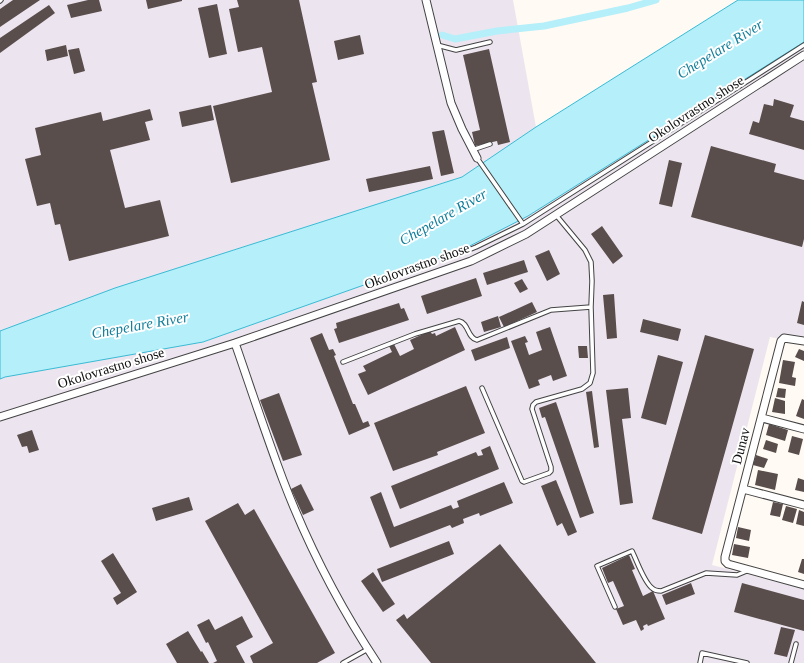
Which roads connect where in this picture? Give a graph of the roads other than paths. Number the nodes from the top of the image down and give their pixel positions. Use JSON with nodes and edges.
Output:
{"nodes":[{"id":1,"x":426,"y":0,"type":"edge"},
{"id":2,"x":490,"y":42,"type":"dead end"},
{"id":3,"x":436,"y":44,"type":"junction"},
{"id":4,"x":804,"y":45,"type":"edge"},
{"id":5,"x":804,"y":55,"type":"edge"},
{"id":6,"x":490,"y":144,"type":"dead end"},
{"id":7,"x":472,"y":150,"type":"junction"},
{"id":8,"x":477,"y":158,"type":"joint"},
{"id":9,"x":556,"y":215,"type":"junction"},
{"id":10,"x":523,"y":224,"type":"junction"},
{"id":11,"x":450,"y":257,"type":"dead end"},
{"id":12,"x":590,"y":307,"type":"junction"},
{"id":13,"x":804,"y":341,"type":"edge"},
{"id":14,"x":235,"y":343,"type":"junction"},
{"id":15,"x":343,"y":362,"type":"dead end"},
{"id":16,"x":482,"y":388,"type":"dead end"},
{"id":17,"x":0,"y":417,"type":"edge"},
{"id":18,"x":762,"y":418,"type":"junction"},
{"id":19,"x":804,"y":428,"type":"edge"},
{"id":20,"x":743,"y":489,"type":"junction"},
{"id":21,"x":804,"y":505,"type":"edge"},
{"id":22,"x":750,"y":570,"type":"junction"},
{"id":23,"x":804,"y":585,"type":"edge"},
{"id":24,"x":615,"y":607,"type":"dead end"},
{"id":25,"x":796,"y":644,"type":"dead end"},
{"id":26,"x":368,"y":649,"type":"junction"},
{"id":27,"x":343,"y":663,"type":"edge"},
{"id":28,"x":377,"y":663,"type":"edge"},
{"id":29,"x":700,"y":663,"type":"edge"},
{"id":30,"x":747,"y":663,"type":"edge"},
{"id":31,"x":791,"y":663,"type":"edge"}],
"edges":[{"from":1,"to":3,"type":"street"},
{"from":2,"to":3,"type":"lane"},
{"from":3,"to":7,"type":"street"},
{"from":4,"to":10,"type":"lane"},
{"from":5,"to":9,"type":"street","name":"Okolovrastno shose"},
{"from":6,"to":7,"type":"lane"},
{"from":7,"to":8,"type":"street"},
{"from":8,"to":10,"type":"lane"},
{"from":9,"to":12,"type":"lane"},
{"from":9,"to":14,"type":"street","name":"Okolovrastno shose"},
{"from":10,"to":11,"type":"lane"},
{"from":12,"to":15,"type":"lane"},
{"from":12,"to":16,"type":"lane"},
{"from":13,"to":18,"type":"street","name":"Dunav"},
{"from":14,"to":17,"type":"street","name":"Okolovrastno shose"},
{"from":14,"to":26,"type":"street"},
{"from":18,"to":19,"type":"street"},
{"from":18,"to":20,"type":"street","name":"Dunav"},
{"from":20,"to":21,"type":"street"},
{"from":20,"to":22,"type":"street","name":"Dunav"},
{"from":22,"to":23,"type":"street"},
{"from":22,"to":24,"type":"lane"},
{"from":25,"to":31,"type":"lane"},
{"from":26,"to":27,"type":"lane"},
{"from":26,"to":28,"type":"street"},
{"from":29,"to":30,"type":"lane"}]}
